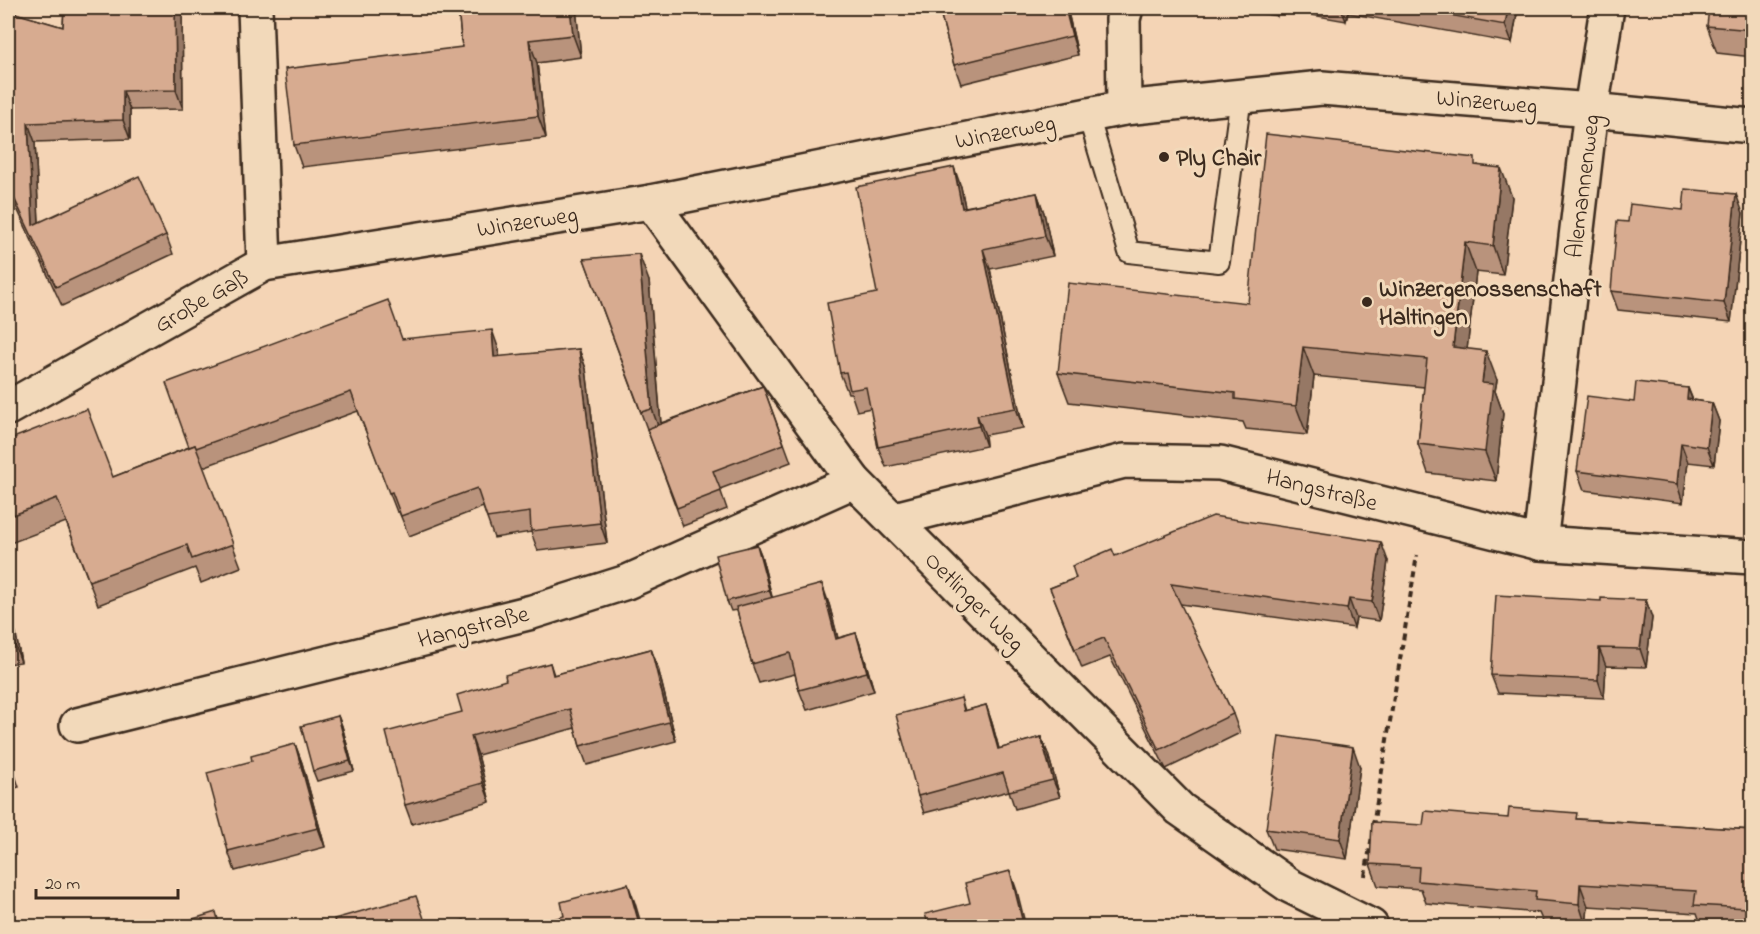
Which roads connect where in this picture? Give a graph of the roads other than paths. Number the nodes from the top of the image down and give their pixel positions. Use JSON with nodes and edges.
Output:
{"nodes":[{"id":1,"x":255,"y":8,"type":"edge"},
{"id":2,"x":1126,"y":8,"type":"edge"},
{"id":3,"x":1606,"y":8,"type":"edge"},
{"id":4,"x":1241,"y":96,"type":"junction"},
{"id":5,"x":1124,"y":108,"type":"junction"},
{"id":6,"x":1591,"y":110,"type":"junction"},
{"id":7,"x":1088,"y":115,"type":"junction"},
{"id":8,"x":1752,"y":126,"type":"edge"},
{"id":9,"x":651,"y":202,"type":"junction"},
{"id":10,"x":264,"y":264,"type":"junction"},
{"id":11,"x":8,"y":408,"type":"edge"},
{"id":12,"x":854,"y":481,"type":"junction"},
{"id":13,"x":895,"y":519,"type":"junction"},
{"id":14,"x":1540,"y":543,"type":"junction"},
{"id":15,"x":1752,"y":557,"type":"edge"},
{"id":16,"x":77,"y":725,"type":"dead end"},
{"id":17,"x":1365,"y":924,"type":"edge"}],
"edges":[{"from":1,"to":10,"type":"street","name":"Große Gaß"},
{"from":2,"to":5,"type":"street"},
{"from":3,"to":6,"type":"street","name":"Alemannenweg"},
{"from":4,"to":5,"type":"street","name":"Winzerweg"},
{"from":4,"to":6,"type":"street","name":"Winzerweg"},
{"from":4,"to":7,"type":"lane"},
{"from":5,"to":7,"type":"street","name":"Winzerweg"},
{"from":6,"to":8,"type":"street","name":"Winzerweg"},
{"from":6,"to":14,"type":"street","name":"Alemannenweg"},
{"from":7,"to":9,"type":"street","name":"Winzerweg"},
{"from":9,"to":10,"type":"street","name":"Winzerweg"},
{"from":9,"to":12,"type":"street","name":"Oetlinger Weg"},
{"from":10,"to":11,"type":"street","name":"Große Gaß"},
{"from":12,"to":13,"type":"street","name":"Oetlinger Weg"},
{"from":12,"to":16,"type":"street","name":"Hangstraße"},
{"from":13,"to":14,"type":"street","name":"Hangstraße"},
{"from":13,"to":17,"type":"street","name":"Oetlinger Weg"},
{"from":14,"to":15,"type":"street","name":"Hangstraße"}]}
